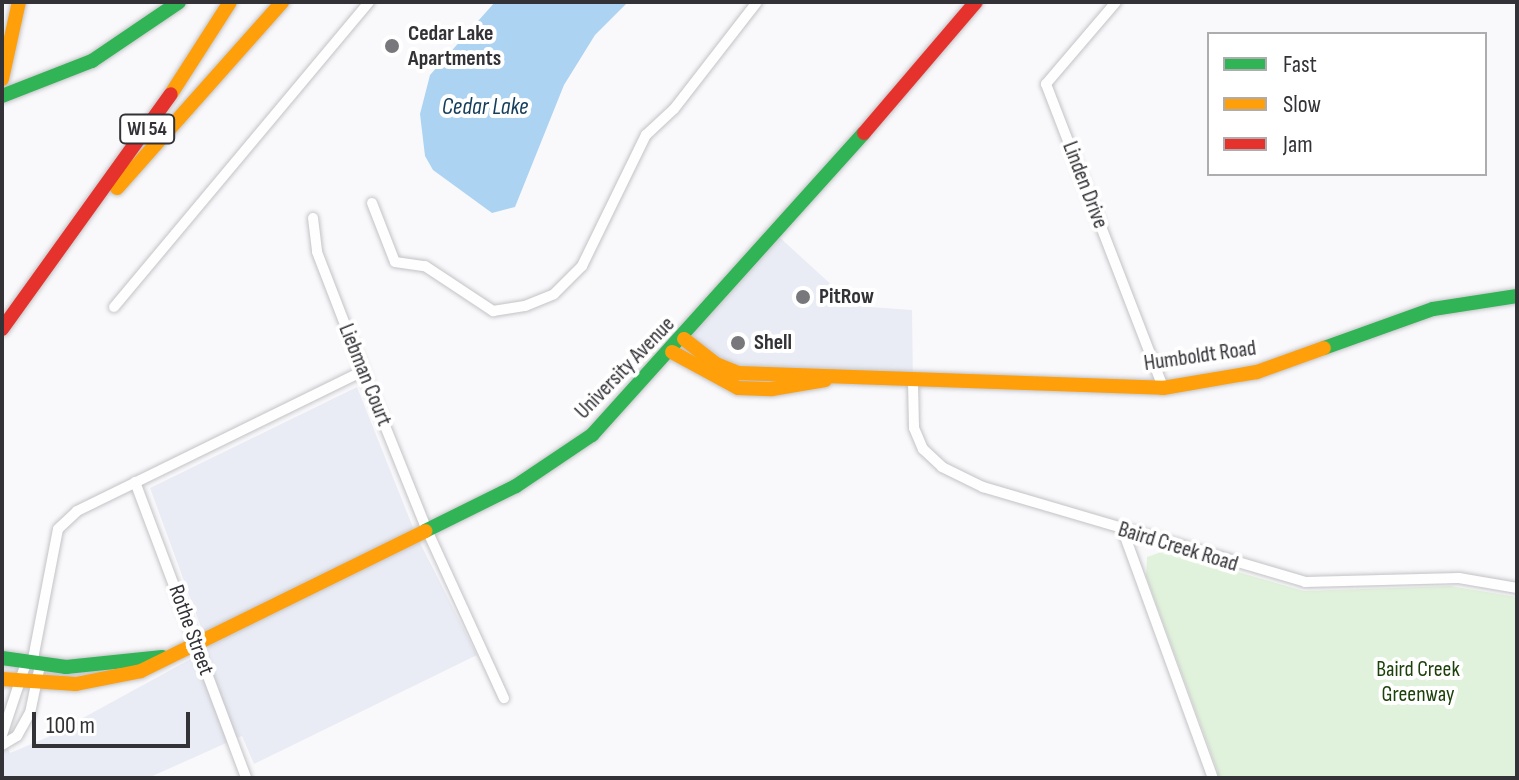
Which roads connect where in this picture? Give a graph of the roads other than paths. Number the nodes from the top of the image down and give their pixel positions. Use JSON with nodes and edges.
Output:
{"nodes":[{"id":1,"x":19,"y":2,"type":"edge"},
{"id":2,"x":179,"y":2,"type":"edge"},
{"id":3,"x":230,"y":2,"type":"edge"},
{"id":4,"x":282,"y":2,"type":"edge"},
{"id":5,"x":369,"y":2,"type":"edge"},
{"id":6,"x":757,"y":2,"type":"edge"},
{"id":7,"x":976,"y":2,"type":"edge"},
{"id":8,"x":1116,"y":2,"type":"edge"},
{"id":9,"x":2,"y":79,"type":"edge"},
{"id":10,"x":2,"y":96,"type":"edge"},
{"id":11,"x":372,"y":203,"type":"dead end"},
{"id":12,"x":313,"y":218,"type":"dead end"},
{"id":13,"x":59,"y":252,"type":"junction"},
{"id":14,"x":1517,"y":296,"type":"edge"},
{"id":15,"x":114,"y":307,"type":"dead end"},
{"id":16,"x":2,"y":329,"type":"edge"},
{"id":17,"x":684,"y":339,"type":"junction"},
{"id":18,"x":672,"y":352,"type":"junction"},
{"id":19,"x":363,"y":371,"type":"junction"},
{"id":20,"x":830,"y":379,"type":"junction"},
{"id":21,"x":913,"y":383,"type":"junction"},
{"id":22,"x":1163,"y":388,"type":"junction"},
{"id":23,"x":135,"y":482,"type":"junction"},
{"id":24,"x":427,"y":530,"type":"junction"},
{"id":25,"x":1123,"y":531,"type":"junction"},
{"id":26,"x":1517,"y":588,"type":"edge"},
{"id":27,"x":195,"y":642,"type":"junction"},
{"id":28,"x":163,"y":657,"type":"junction"},
{"id":29,"x":2,"y":658,"type":"edge"},
{"id":30,"x":33,"y":664,"type":"junction"},
{"id":31,"x":2,"y":679,"type":"edge"},
{"id":32,"x":21,"y":683,"type":"junction"},
{"id":33,"x":38,"y":685,"type":"junction"},
{"id":34,"x":504,"y":698,"type":"dead end"},
{"id":35,"x":2,"y":735,"type":"edge"},
{"id":36,"x":2,"y":745,"type":"edge"},
{"id":37,"x":246,"y":778,"type":"edge"},
{"id":38,"x":1213,"y":778,"type":"edge"}],
"edges":[{"from":1,"to":9,"type":"main road"},
{"from":2,"to":10,"type":"main road"},
{"from":3,"to":13,"type":"main road","number":"WI 54"},
{"from":4,"to":13,"type":"main road"},
{"from":5,"to":15,"type":"street"},
{"from":6,"to":11,"type":"street"},
{"from":7,"to":17,"type":"main road","name":"University Avenue"},
{"from":8,"to":22,"type":"street","name":"Linden Drive"},
{"from":12,"to":19,"type":"street","name":"Liebman Court"},
{"from":13,"to":16,"type":"main road","number":"WI 54"},
{"from":14,"to":22,"type":"main road","name":"Humboldt Road"},
{"from":17,"to":18,"type":"main road","name":"University Avenue"},
{"from":17,"to":20,"type":"main road","name":"Humboldt Road"},
{"from":18,"to":20,"type":"main road","name":"Humboldt Road"},
{"from":18,"to":24,"type":"main road","name":"University Avenue"},
{"from":19,"to":23,"type":"street"},
{"from":19,"to":24,"type":"street","name":"Liebman Court"},
{"from":20,"to":21,"type":"main road","name":"Humboldt Road"},
{"from":21,"to":22,"type":"main road","name":"Humboldt Road"},
{"from":21,"to":25,"type":"street","name":"Baird Creek Road"},
{"from":23,"to":27,"type":"street","name":"Rothe Street"},
{"from":23,"to":30,"type":"street"},
{"from":24,"to":27,"type":"main road","name":"University Avenue"},
{"from":24,"to":34,"type":"street","name":"Liebman Court"},
{"from":25,"to":26,"type":"street","name":"Baird Creek Road"},
{"from":25,"to":38,"type":"street"},
{"from":27,"to":28,"type":"main road","name":"University Avenue"},
{"from":27,"to":37,"type":"street","name":"Rothe Street"},
{"from":28,"to":30,"type":"main road"},
{"from":28,"to":33,"type":"main road","name":"University Avenue"},
{"from":29,"to":30,"type":"main road"},
{"from":30,"to":32,"type":"street"},
{"from":30,"to":33,"type":"street"},
{"from":31,"to":32,"type":"main road","name":"University Avenue"},
{"from":32,"to":33,"type":"main road","name":"University Avenue"},
{"from":32,"to":35,"type":"street"},
{"from":33,"to":36,"type":"street"}]}
